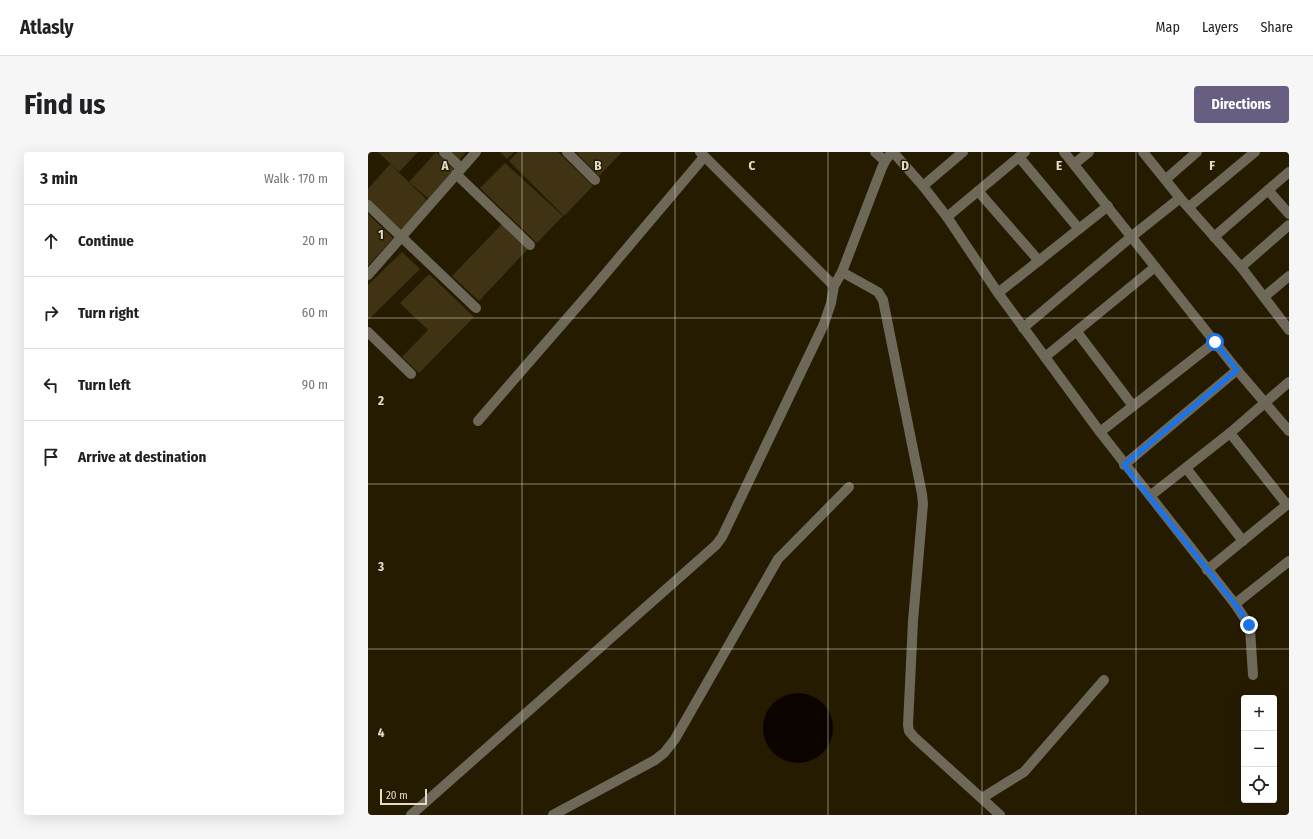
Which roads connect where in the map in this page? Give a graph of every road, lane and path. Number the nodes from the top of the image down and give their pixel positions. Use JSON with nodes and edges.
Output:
{"nodes":[{"id":1,"x":444,"y":152,"type":"edge"},
{"id":2,"x":476,"y":152,"type":"edge"},
{"id":3,"x":567,"y":152,"type":"edge"},
{"id":4,"x":875,"y":152,"type":"edge"},
{"id":5,"x":892,"y":152,"type":"edge"},
{"id":6,"x":963,"y":152,"type":"edge"},
{"id":7,"x":1064,"y":152,"type":"edge"},
{"id":8,"x":1089,"y":152,"type":"edge"},
{"id":9,"x":1143,"y":152,"type":"edge"},
{"id":10,"x":1197,"y":152,"type":"edge"},
{"id":11,"x":1255,"y":152,"type":"edge"},
{"id":12,"x":702,"y":155,"type":"edge"},
{"id":13,"x":1022,"y":155,"type":"edge"},
{"id":14,"x":885,"y":161,"type":"junction"},
{"id":15,"x":1074,"y":164,"type":"junction"},
{"id":16,"x":459,"y":171,"type":"junction"},
{"id":17,"x":1289,"y":172,"type":"edge"},
{"id":18,"x":1166,"y":179,"type":"junction"},
{"id":19,"x":595,"y":180,"type":"dead end"},
{"id":20,"x":923,"y":186,"type":"junction"},
{"id":21,"x":1268,"y":190,"type":"junction"},
{"id":22,"x":978,"y":191,"type":"junction"},
{"id":23,"x":1180,"y":198,"type":"junction"},
{"id":24,"x":368,"y":205,"type":"edge"},
{"id":25,"x":1108,"y":206,"type":"junction"},
{"id":26,"x":1189,"y":207,"type":"junction"},
{"id":27,"x":1289,"y":214,"type":"edge"},
{"id":28,"x":947,"y":217,"type":"junction"},
{"id":29,"x":1289,"y":225,"type":"edge"},
{"id":30,"x":1079,"y":229,"type":"junction"},
{"id":31,"x":401,"y":237,"type":"junction"},
{"id":32,"x":1131,"y":237,"type":"junction"},
{"id":33,"x":1214,"y":237,"type":"junction"},
{"id":34,"x":530,"y":245,"type":"dead end"},
{"id":35,"x":1039,"y":261,"type":"junction"},
{"id":36,"x":1156,"y":267,"type":"junction"},
{"id":37,"x":1240,"y":267,"type":"junction"},
{"id":38,"x":842,"y":272,"type":"junction"},
{"id":39,"x":368,"y":275,"type":"edge"},
{"id":40,"x":1289,"y":276,"type":"edge"},
{"id":41,"x":834,"y":286,"type":"junction"},
{"id":42,"x":998,"y":293,"type":"junction"},
{"id":43,"x":1264,"y":297,"type":"junction"},
{"id":44,"x":476,"y":308,"type":"dead end"},
{"id":45,"x":1023,"y":328,"type":"junction"},
{"id":46,"x":1288,"y":328,"type":"edge"},
{"id":47,"x":368,"y":332,"type":"edge"},
{"id":48,"x":1077,"y":332,"type":"junction"},
{"id":49,"x":1215,"y":342,"type":"junction"},
{"id":50,"x":1045,"y":357,"type":"junction"},
{"id":51,"x":1237,"y":370,"type":"junction"},
{"id":52,"x":411,"y":374,"type":"dead end"},
{"id":53,"x":1289,"y":382,"type":"edge"},
{"id":54,"x":1265,"y":403,"type":"junction"},
{"id":55,"x":1133,"y":406,"type":"junction"},
{"id":56,"x":478,"y":421,"type":"dead end"},
{"id":57,"x":1289,"y":431,"type":"edge"},
{"id":58,"x":1100,"y":432,"type":"junction"},
{"id":59,"x":1230,"y":433,"type":"junction"},
{"id":60,"x":1124,"y":465,"type":"junction"},
{"id":61,"x":1186,"y":468,"type":"junction"},
{"id":62,"x":849,"y":487,"type":"dead end"},
{"id":63,"x":1150,"y":496,"type":"junction"},
{"id":64,"x":1288,"y":504,"type":"edge"},
{"id":65,"x":1243,"y":540,"type":"junction"},
{"id":66,"x":1289,"y":561,"type":"edge"},
{"id":67,"x":1207,"y":570,"type":"junction"},
{"id":68,"x":1235,"y":604,"type":"junction"},
{"id":69,"x":1253,"y":675,"type":"dead end"},
{"id":70,"x":1104,"y":680,"type":"dead end"},
{"id":71,"x":982,"y":798,"type":"junction"},
{"id":72,"x":411,"y":815,"type":"edge"},
{"id":73,"x":553,"y":815,"type":"edge"},
{"id":74,"x":1000,"y":815,"type":"edge"}],
"edges":[{"from":1,"to":16,"type":"street"},
{"from":2,"to":16,"type":"street"},
{"from":3,"to":19,"type":"street"},
{"from":4,"to":14,"type":"street"},
{"from":5,"to":14,"type":"street"},
{"from":5,"to":20,"type":"street"},
{"from":6,"to":20,"type":"street"},
{"from":7,"to":15,"type":"street"},
{"from":8,"to":15,"type":"street"},
{"from":9,"to":18,"type":"street"},
{"from":10,"to":18,"type":"street"},
{"from":11,"to":26,"type":"street"},
{"from":12,"to":41,"type":"street"},
{"from":12,"to":56,"type":"street"},
{"from":13,"to":22,"type":"street"},
{"from":13,"to":30,"type":"street"},
{"from":14,"to":38,"type":"street"},
{"from":15,"to":25,"type":"street"},
{"from":16,"to":31,"type":"street"},
{"from":16,"to":34,"type":"street"},
{"from":17,"to":21,"type":"street"},
{"from":18,"to":23,"type":"street"},
{"from":20,"to":28,"type":"street"},
{"from":21,"to":27,"type":"street"},
{"from":21,"to":33,"type":"street"},
{"from":22,"to":28,"type":"street"},
{"from":22,"to":35,"type":"street"},
{"from":23,"to":26,"type":"street"},
{"from":23,"to":32,"type":"street"},
{"from":24,"to":31,"type":"street"},
{"from":25,"to":30,"type":"street"},
{"from":25,"to":32,"type":"street"},
{"from":26,"to":33,"type":"street"},
{"from":28,"to":42,"type":"street"},
{"from":29,"to":37,"type":"street"},
{"from":30,"to":35,"type":"street"},
{"from":31,"to":39,"type":"street"},
{"from":31,"to":44,"type":"street"},
{"from":32,"to":36,"type":"street"},
{"from":32,"to":45,"type":"street"},
{"from":33,"to":37,"type":"street"},
{"from":35,"to":42,"type":"street"},
{"from":36,"to":48,"type":"street"},
{"from":36,"to":49,"type":"street"},
{"from":37,"to":43,"type":"street"},
{"from":38,"to":41,"type":"street"},
{"from":38,"to":71,"type":"street"},
{"from":40,"to":43,"type":"street"},
{"from":41,"to":72,"type":"street"},
{"from":42,"to":45,"type":"street"},
{"from":43,"to":46,"type":"street"},
{"from":45,"to":50,"type":"street"},
{"from":47,"to":52,"type":"street"},
{"from":48,"to":50,"type":"street"},
{"from":48,"to":55,"type":"street"},
{"from":49,"to":51,"type":"street"},
{"from":49,"to":55,"type":"street"},
{"from":50,"to":58,"type":"street"},
{"from":51,"to":54,"type":"street"},
{"from":51,"to":60,"type":"street"},
{"from":53,"to":54,"type":"street"},
{"from":54,"to":57,"type":"street"},
{"from":54,"to":59,"type":"street"},
{"from":55,"to":58,"type":"street"},
{"from":58,"to":60,"type":"street"},
{"from":59,"to":61,"type":"street"},
{"from":59,"to":64,"type":"street"},
{"from":60,"to":63,"type":"street"},
{"from":61,"to":63,"type":"street"},
{"from":61,"to":65,"type":"street"},
{"from":62,"to":73,"type":"street"},
{"from":63,"to":67,"type":"street"},
{"from":64,"to":65,"type":"street"},
{"from":65,"to":67,"type":"street"},
{"from":66,"to":68,"type":"street"},
{"from":67,"to":68,"type":"street"},
{"from":68,"to":69,"type":"street"},
{"from":70,"to":71,"type":"street"},
{"from":71,"to":74,"type":"street"}]}
